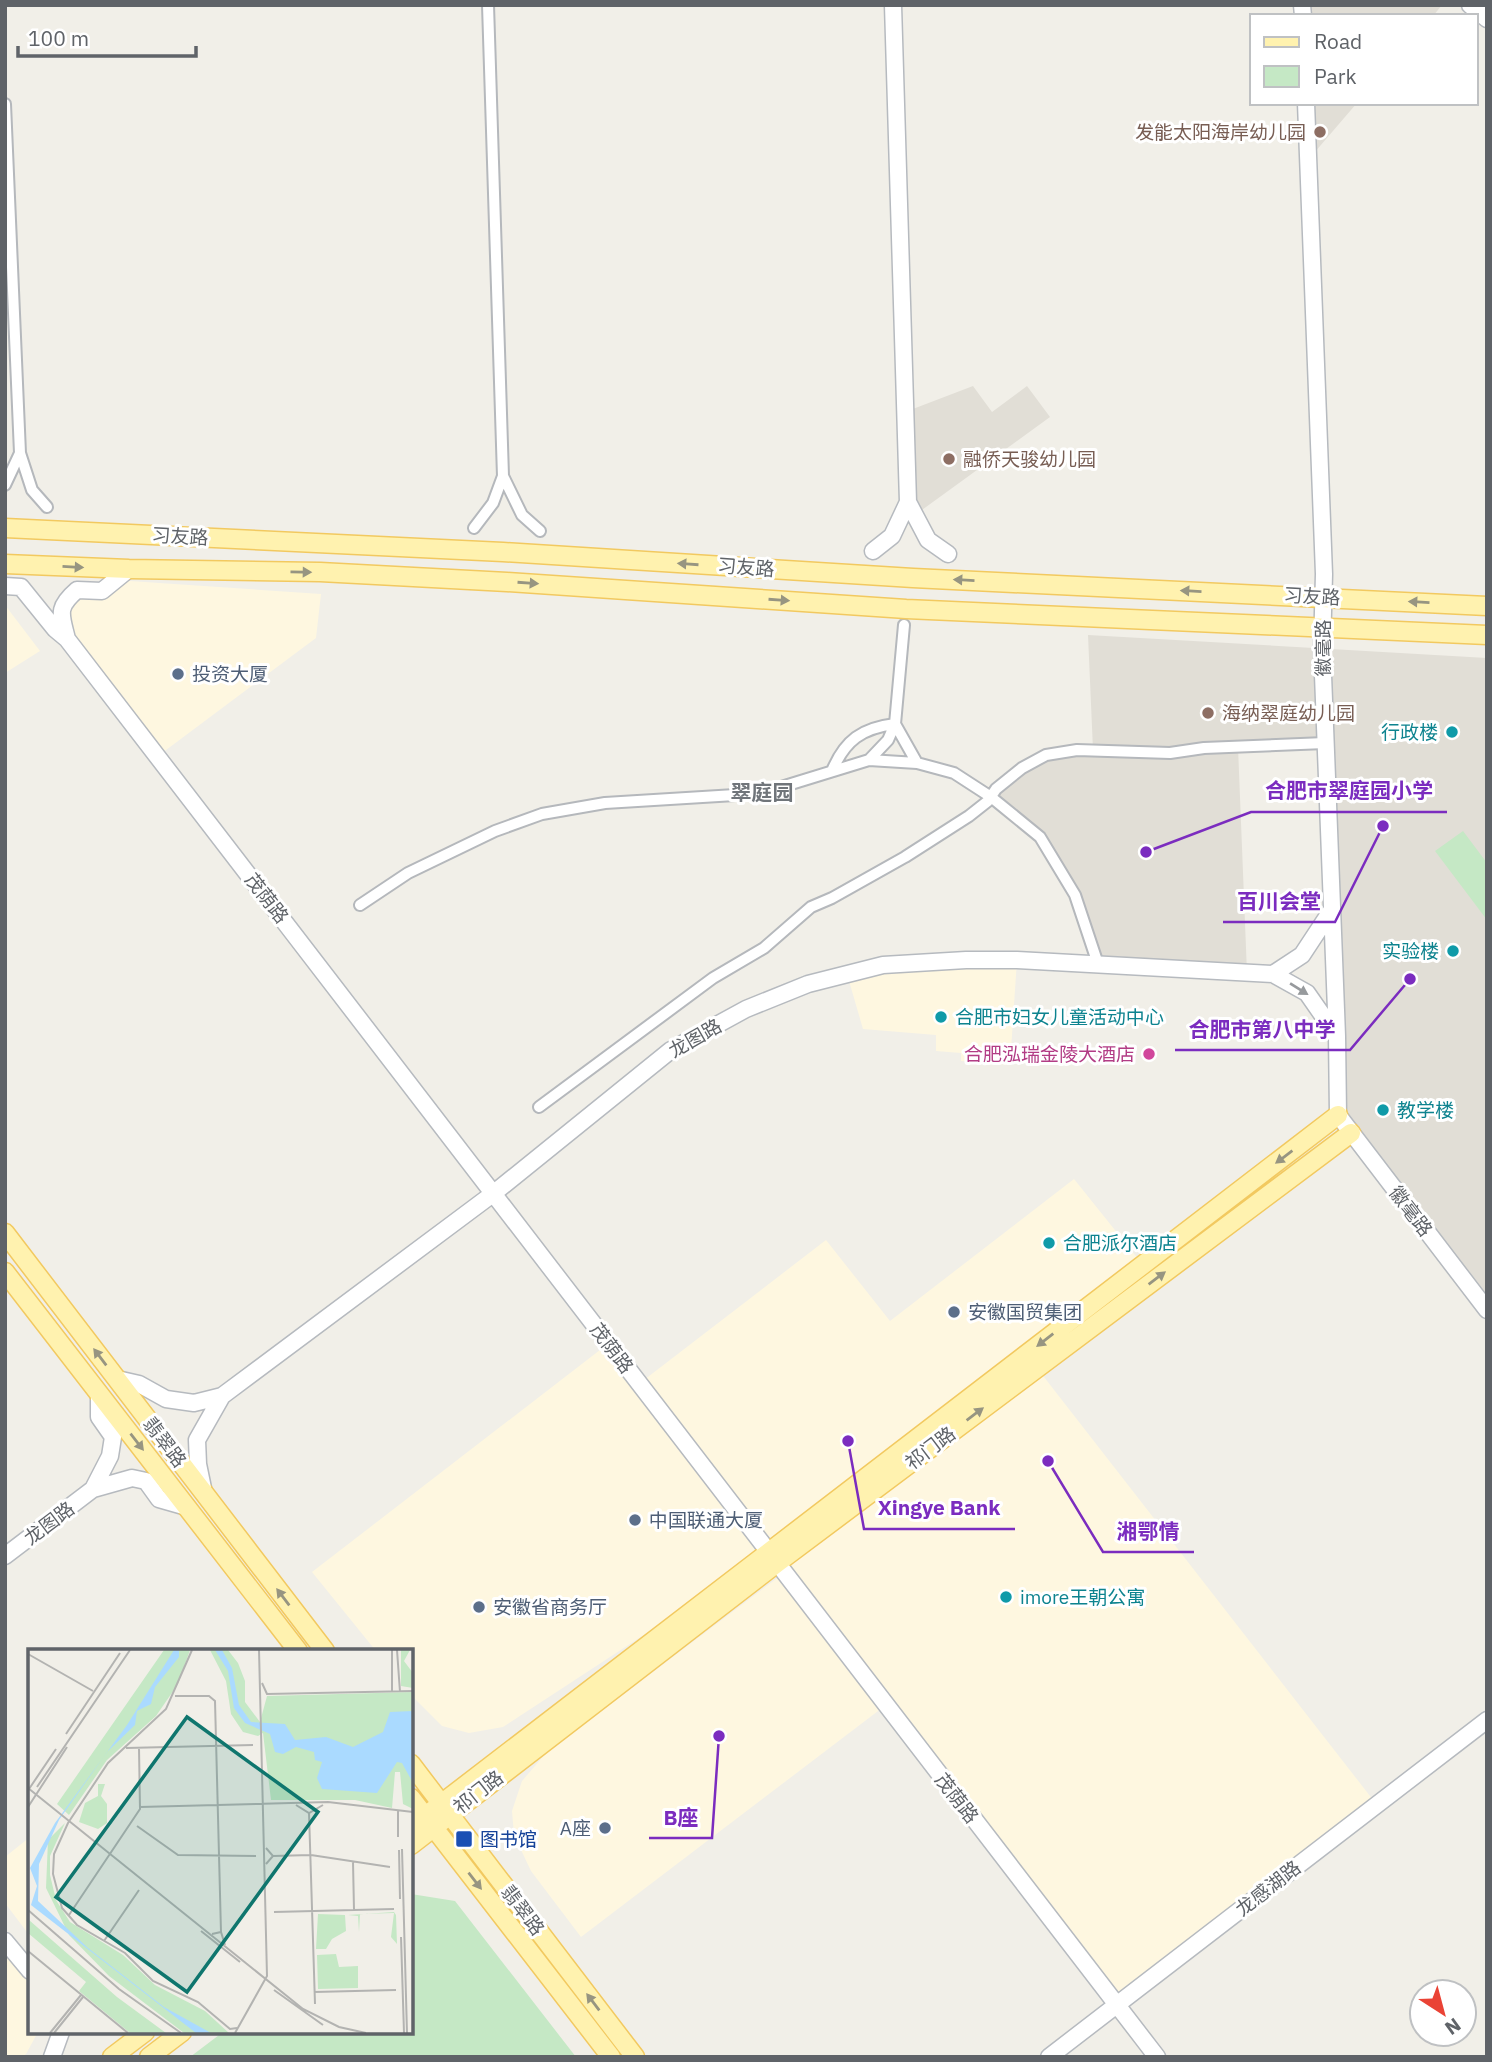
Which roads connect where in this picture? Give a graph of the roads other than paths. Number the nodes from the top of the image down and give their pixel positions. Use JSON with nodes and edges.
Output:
{"nodes":[{"id":1,"x":488,"y":5,"type":"edge"},
{"id":2,"x":892,"y":5,"type":"edge"},
{"id":3,"x":1470,"y":5,"type":"edge"},
{"id":4,"x":1487,"y":19,"type":"edge"},
{"id":5,"x":5,"y":104,"type":"edge"},
{"id":6,"x":1306,"y":105,"type":"edge"},
{"id":7,"x":20,"y":453,"type":"junction"},
{"id":8,"x":503,"y":477,"type":"junction"},
{"id":9,"x":5,"y":485,"type":"edge"},
{"id":10,"x":908,"y":502,"type":"junction"},
{"id":11,"x":47,"y":507,"type":"dead end"},
{"id":12,"x":5,"y":528,"type":"edge"},
{"id":13,"x":474,"y":528,"type":"dead end"},
{"id":14,"x":540,"y":531,"type":"dead end"},
{"id":15,"x":873,"y":551,"type":"dead end"},
{"id":16,"x":948,"y":554,"type":"dead end"},
{"id":17,"x":5,"y":564,"type":"edge"},
{"id":18,"x":129,"y":569,"type":"junction"},
{"id":19,"x":5,"y":586,"type":"edge"},
{"id":20,"x":1323,"y":597,"type":"junction"},
{"id":21,"x":1487,"y":606,"type":"edge"},
{"id":22,"x":904,"y":625,"type":"dead end"},
{"id":23,"x":1322,"y":629,"type":"junction"},
{"id":24,"x":1487,"y":635,"type":"edge"},
{"id":25,"x":67,"y":639,"type":"junction"},
{"id":26,"x":895,"y":724,"type":"junction"},
{"id":27,"x":1325,"y":743,"type":"junction"},
{"id":28,"x":869,"y":760,"type":"junction"},
{"id":29,"x":917,"y":763,"type":"junction"},
{"id":30,"x":832,"y":771,"type":"junction"},
{"id":31,"x":991,"y":797,"type":"junction"},
{"id":32,"x":360,"y":905,"type":"dead end"},
{"id":33,"x":1331,"y":911,"type":"junction"},
{"id":34,"x":1098,"y":964,"type":"junction"},
{"id":35,"x":1273,"y":974,"type":"junction"},
{"id":36,"x":1337,"y":1036,"type":"junction"},
{"id":37,"x":539,"y":1107,"type":"dead end"},
{"id":38,"x":1338,"y":1115,"type":"junction"},
{"id":39,"x":1351,"y":1133,"type":"junction"},
{"id":40,"x":494,"y":1193,"type":"junction"},
{"id":41,"x":5,"y":1233,"type":"edge"},
{"id":42,"x":5,"y":1272,"type":"edge"},
{"id":43,"x":1487,"y":1310,"type":"edge"},
{"id":44,"x":117,"y":1379,"type":"junction"},
{"id":45,"x":99,"y":1394,"type":"junction"},
{"id":46,"x":222,"y":1396,"type":"junction"},
{"id":47,"x":93,"y":1489,"type":"junction"},
{"id":48,"x":204,"y":1493,"type":"junction"},
{"id":49,"x":187,"y":1507,"type":"junction"},
{"id":50,"x":5,"y":1556,"type":"edge"},
{"id":51,"x":773,"y":1558,"type":"junction"},
{"id":52,"x":296,"y":1649,"type":"edge"},
{"id":53,"x":323,"y":1649,"type":"edge"},
{"id":54,"x":1487,"y":1720,"type":"edge"},
{"id":55,"x":413,"y":1767,"type":"edge"},
{"id":56,"x":413,"y":1802,"type":"edge"},
{"id":57,"x":446,"y":1809,"type":"junction"},
{"id":58,"x":423,"y":1823,"type":"edge"},
{"id":59,"x":413,"y":1841,"type":"edge"},
{"id":60,"x":5,"y":1941,"type":"edge"},
{"id":61,"x":28,"y":1969,"type":"edge"},
{"id":62,"x":1117,"y":2004,"type":"junction"},
{"id":63,"x":60,"y":2034,"type":"edge"},
{"id":64,"x":142,"y":2034,"type":"edge"},
{"id":65,"x":179,"y":2034,"type":"edge"},
{"id":66,"x":52,"y":2057,"type":"edge"},
{"id":67,"x":112,"y":2057,"type":"edge"},
{"id":68,"x":149,"y":2057,"type":"edge"},
{"id":69,"x":611,"y":2057,"type":"edge"},
{"id":70,"x":635,"y":2057,"type":"edge"},
{"id":71,"x":1048,"y":2057,"type":"edge"},
{"id":72,"x":1157,"y":2057,"type":"edge"}],
"edges":[{"from":1,"to":8,"type":"street"},
{"from":2,"to":10,"type":"street"},
{"from":3,"to":4,"type":"street"},
{"from":5,"to":7,"type":"street"},
{"from":6,"to":20,"type":"street","name":"徽毫路"},
{"from":7,"to":9,"type":"street"},
{"from":7,"to":11,"type":"street"},
{"from":8,"to":13,"type":"street"},
{"from":8,"to":14,"type":"street"},
{"from":10,"to":15,"type":"street"},
{"from":10,"to":16,"type":"street"},
{"from":20,"to":12,"type":"main road","name":"习友路","one_way":true},
{"from":17,"to":18,"type":"main road","name":"习友路","one_way":true},
{"from":18,"to":23,"type":"main road","name":"习友路","one_way":true},
{"from":18,"to":25,"type":"street"},
{"from":19,"to":25,"type":"street","name":"茂荫路"},
{"from":21,"to":20,"type":"main road","name":"习友路","one_way":true},
{"from":20,"to":23,"type":"street","name":"徽毫路"},
{"from":22,"to":26,"type":"street"},
{"from":23,"to":24,"type":"main road","name":"习友路"},
{"from":23,"to":27,"type":"street","name":"徽毫路"},
{"from":25,"to":40,"type":"street","name":"茂荫路"},
{"from":26,"to":28,"type":"street"},
{"from":26,"to":29,"type":"street"},
{"from":26,"to":30,"type":"street"},
{"from":27,"to":31,"type":"street"},
{"from":27,"to":33,"type":"street","name":"徽毫路"},
{"from":28,"to":29,"type":"street"},
{"from":28,"to":30,"type":"street"},
{"from":29,"to":31,"type":"street"},
{"from":30,"to":32,"type":"street"},
{"from":31,"to":34,"type":"street"},
{"from":31,"to":37,"type":"street"},
{"from":33,"to":35,"type":"street"},
{"from":33,"to":36,"type":"street","name":"徽毫路"},
{"from":34,"to":35,"type":"street","name":"龙图路"},
{"from":34,"to":40,"type":"street","name":"龙图路"},
{"from":35,"to":36,"type":"street","one_way":true},
{"from":36,"to":38,"type":"street","name":"徽毫路"},
{"from":38,"to":39,"type":"street","name":"徽毫路"},
{"from":38,"to":51,"type":"main road","name":"祁门路","one_way":true},
{"from":39,"to":43,"type":"street","name":"徽毫路"},
{"from":51,"to":39,"type":"main road","name":"祁门路","one_way":true},
{"from":40,"to":46,"type":"street","name":"龙图路"},
{"from":40,"to":51,"type":"street","name":"茂荫路"},
{"from":44,"to":41,"type":"main road","name":"翡翠路","one_way":true},
{"from":42,"to":45,"type":"main road","name":"翡翠路"},
{"from":44,"to":46,"type":"street"},
{"from":44,"to":48,"type":"main road","name":"翡翠路"},
{"from":45,"to":47,"type":"street"},
{"from":45,"to":49,"type":"main road","name":"翡翠路","one_way":true},
{"from":46,"to":48,"type":"street"},
{"from":47,"to":49,"type":"street"},
{"from":47,"to":50,"type":"street","name":"龙图路"},
{"from":53,"to":48,"type":"main road","name":"翡翠路","one_way":true},
{"from":49,"to":52,"type":"main road","name":"翡翠路"},
{"from":51,"to":57,"type":"main road","name":"祁门路"},
{"from":51,"to":62,"type":"street","name":"茂荫路"},
{"from":54,"to":62,"type":"street","name":"龙感湖路"},
{"from":55,"to":57,"type":"main road","name":"翡翠路"},
{"from":56,"to":58,"type":"main road","name":"翡翠路"},
{"from":57,"to":58,"type":"main road","name":"祁门路"},
{"from":70,"to":57,"type":"main road","name":"翡翠路","one_way":true},
{"from":58,"to":59,"type":"main road","name":"祁门路"},
{"from":58,"to":69,"type":"main road","name":"翡翠路","one_way":true},
{"from":60,"to":61,"type":"street"},
{"from":62,"to":71,"type":"street","name":"龙感湖路"},
{"from":62,"to":72,"type":"street","name":"茂荫路"},
{"from":63,"to":66,"type":"street"},
{"from":64,"to":67,"type":"main road"},
{"from":65,"to":68,"type":"main road"}]}
